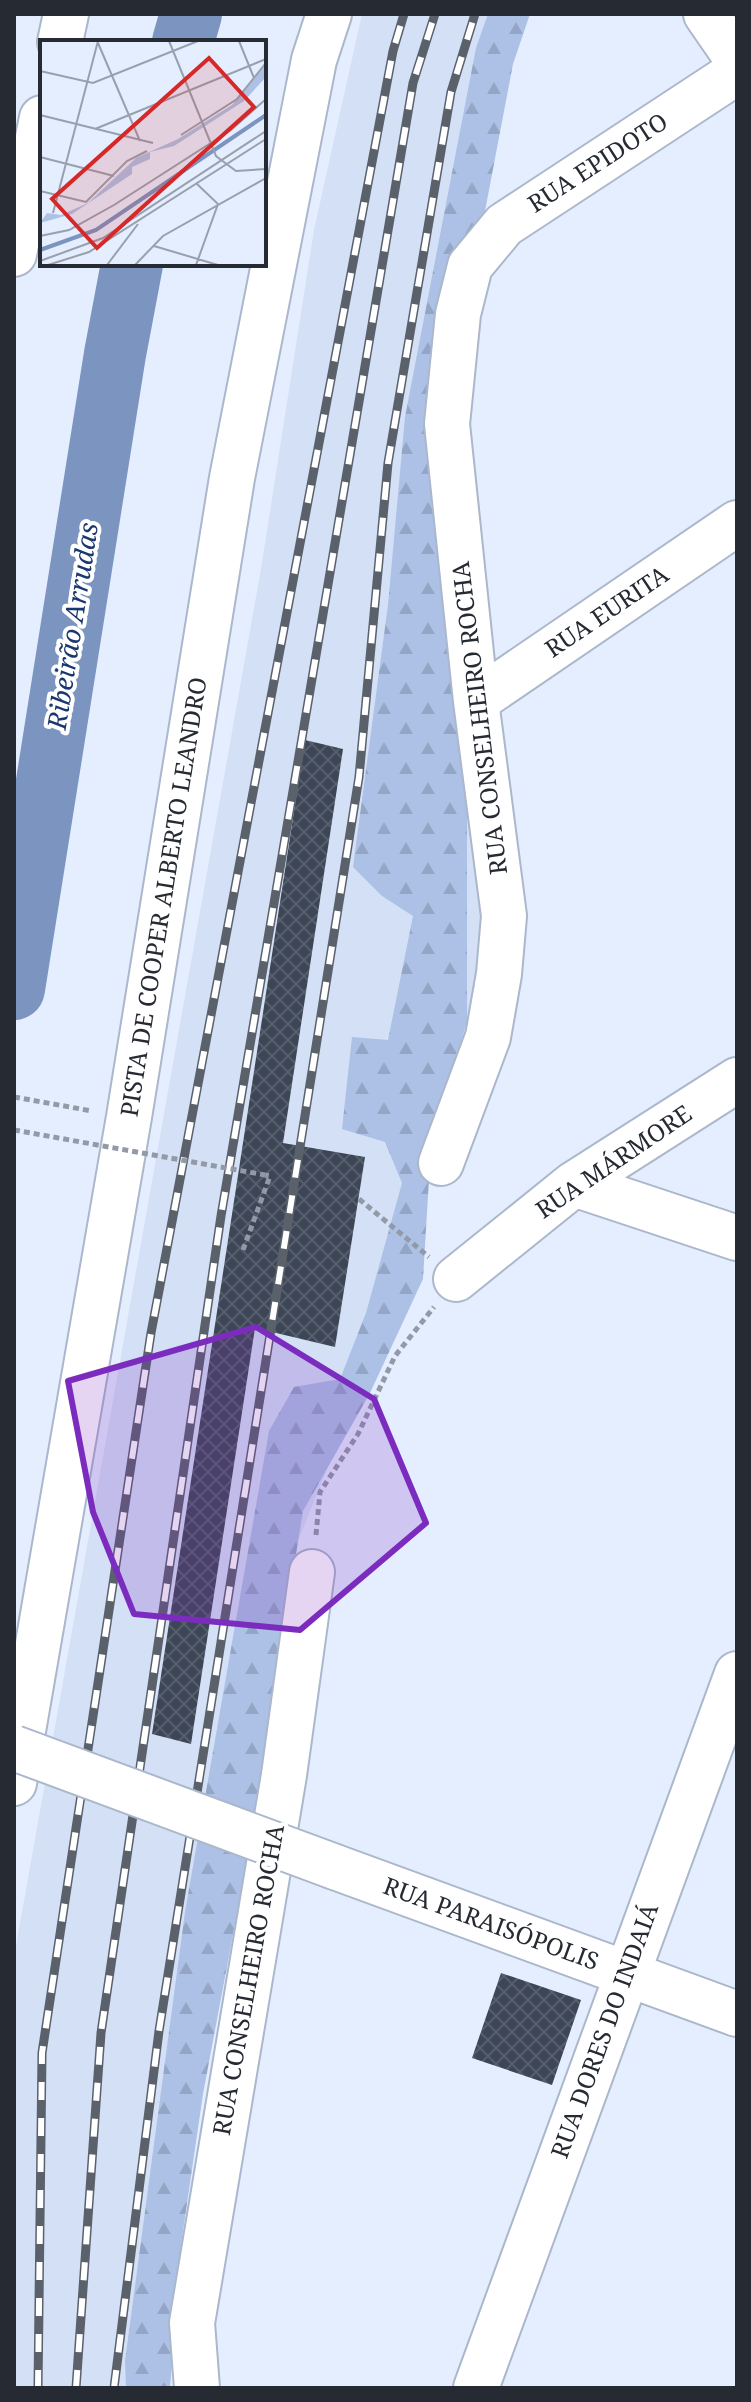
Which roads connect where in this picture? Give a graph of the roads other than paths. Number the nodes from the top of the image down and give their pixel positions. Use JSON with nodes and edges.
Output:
{"nodes":[{"id":1,"x":66,"y":14,"type":"edge"},
{"id":2,"x":329,"y":14,"type":"edge"},
{"id":3,"x":706,"y":14,"type":"edge"},
{"id":4,"x":60,"y":40,"type":"edge"},
{"id":5,"x":737,"y":59,"type":"edge"},
{"id":6,"x":737,"y":72,"type":"edge"},
{"id":7,"x":40,"y":128,"type":"edge"},
{"id":8,"x":14,"y":254,"type":"edge"},
{"id":9,"x":470,"y":266,"type":"joint"},
{"id":10,"x":737,"y":523,"type":"edge"},
{"id":11,"x":476,"y":701,"type":"junction"},
{"id":12,"x":737,"y":1080,"type":"edge"},
{"id":13,"x":441,"y":1163,"type":"dead end"},
{"id":14,"x":574,"y":1184,"type":"junction"},
{"id":15,"x":737,"y":1238,"type":"edge"},
{"id":16,"x":456,"y":1279,"type":"road end"},
{"id":17,"x":312,"y":1572,"type":"road end"},
{"id":18,"x":737,"y":1674,"type":"edge"},
{"id":19,"x":14,"y":1748,"type":"edge"},
{"id":20,"x":14,"y":1783,"type":"edge"},
{"id":21,"x":626,"y":1973,"type":"junction"},
{"id":22,"x":737,"y":2014,"type":"edge"},
{"id":23,"x":197,"y":2388,"type":"edge"},
{"id":24,"x":476,"y":2388,"type":"edge"}],
"edges":[{"from":1,"to":4,"type":"street"},
{"from":2,"to":20,"type":"street","name":"PISTA DE COOPER ALBERTO LEANDRO"},
{"from":3,"to":5,"type":"street"},
{"from":6,"to":9,"type":"street","name":"RUA EPIDOTO"},
{"from":7,"to":8,"type":"street"},
{"from":9,"to":11,"type":"street","name":"RUA CONSELHEIRO ROCHA"},
{"from":10,"to":11,"type":"street","name":"RUA EURITA"},
{"from":11,"to":13,"type":"street","name":"RUA CONSELHEIRO ROCHA"},
{"from":12,"to":14,"type":"street","name":"RUA MÁRMORE"},
{"from":14,"to":15,"type":"street"},
{"from":14,"to":16,"type":"street","name":"RUA MÁRMORE"},
{"from":17,"to":23,"type":"street","name":"RUA CONSELHEIRO ROCHA"},
{"from":18,"to":21,"type":"street","name":"RUA DORES DO INDAIÁ"},
{"from":19,"to":21,"type":"street","name":"RUA PARAISÓPOLIS","bridge":true},
{"from":21,"to":22,"type":"street","name":"RUA PARAISÓPOLIS"},
{"from":21,"to":24,"type":"street","name":"RUA DORES DO INDAIÁ"}]}
